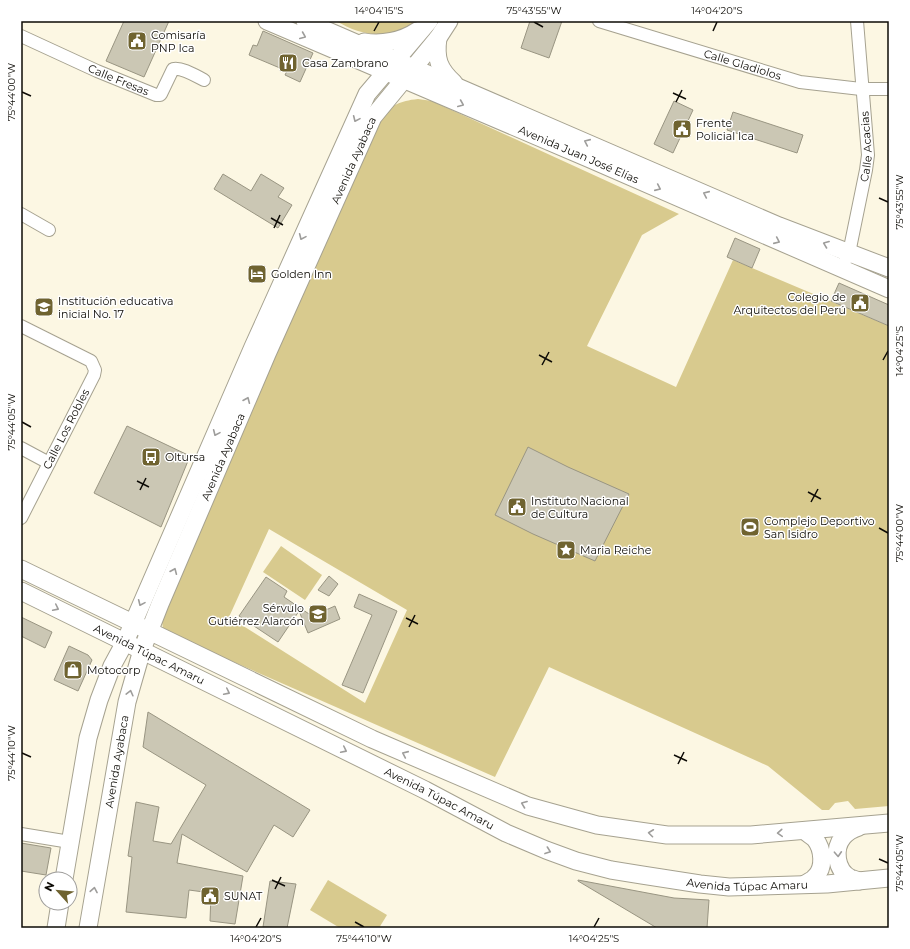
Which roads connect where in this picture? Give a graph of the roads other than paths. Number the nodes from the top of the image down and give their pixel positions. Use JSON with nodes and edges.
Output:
{"nodes":[{"id":1,"x":268,"y":21,"type":"edge"},
{"id":2,"x":306,"y":21,"type":"edge"},
{"id":3,"x":449,"y":21,"type":"edge"},
{"id":4,"x":599,"y":21,"type":"edge"},
{"id":5,"x":857,"y":21,"type":"edge"},
{"id":6,"x":428,"y":22,"type":"edge"},
{"id":7,"x":21,"y":36,"type":"edge"},
{"id":8,"x":438,"y":38,"type":"junction"},
{"id":9,"x":348,"y":47,"type":"junction"},
{"id":10,"x":391,"y":66,"type":"junction"},
{"id":11,"x":409,"y":74,"type":"junction"},
{"id":12,"x":204,"y":80,"type":"dead end"},
{"id":13,"x":455,"y":85,"type":"junction"},
{"id":14,"x":862,"y":89,"type":"junction"},
{"id":15,"x":889,"y":89,"type":"edge"},
{"id":16,"x":367,"y":94,"type":"junction"},
{"id":17,"x":437,"y":94,"type":"junction"},
{"id":18,"x":373,"y":117,"type":"junction"},
{"id":19,"x":21,"y":214,"type":"edge"},
{"id":20,"x":49,"y":230,"type":"dead end"},
{"id":21,"x":849,"y":253,"type":"junction"},
{"id":22,"x":841,"y":268,"type":"junction"},
{"id":23,"x":889,"y":268,"type":"edge"},
{"id":24,"x":889,"y":289,"type":"edge"},
{"id":25,"x":21,"y":326,"type":"edge"},
{"id":26,"x":21,"y":448,"type":"edge"},
{"id":27,"x":48,"y":463,"type":"junction"},
{"id":28,"x":21,"y":518,"type":"edge"},
{"id":29,"x":21,"y":569,"type":"edge"},
{"id":30,"x":21,"y":591,"type":"edge"},
{"id":31,"x":133,"y":623,"type":"junction"},
{"id":32,"x":149,"y":631,"type":"junction"},
{"id":33,"x":125,"y":642,"type":"junction"},
{"id":34,"x":142,"y":650,"type":"junction"},
{"id":35,"x":372,"y":739,"type":"junction"},
{"id":36,"x":363,"y":759,"type":"junction"},
{"id":37,"x":889,"y":823,"type":"edge"},
{"id":38,"x":859,"y":826,"type":"junction"},
{"id":39,"x":805,"y":831,"type":"junction"},
{"id":40,"x":21,"y":834,"type":"edge"},
{"id":41,"x":70,"y":842,"type":"junction"},
{"id":42,"x":65,"y":871,"type":"edge"},
{"id":43,"x":889,"y":878,"type":"edge"},
{"id":44,"x":859,"y":881,"type":"junction"},
{"id":45,"x":805,"y":884,"type":"junction"},
{"id":46,"x":59,"y":911,"type":"edge"},
{"id":47,"x":56,"y":928,"type":"edge"},
{"id":48,"x":88,"y":928,"type":"edge"}],
"edges":[{"from":1,"to":9,"type":"street","name":"Avenida Juan José Elías","one_way":true},
{"from":2,"to":9,"type":"street","name":"Avenida Juan José Elías"},
{"from":3,"to":8,"type":"street","name":"Avenida Ayabaca"},
{"from":4,"to":14,"type":"street","name":"Calle Gladiolos"},
{"from":5,"to":14,"type":"street","name":"Calle Acacias"},
{"from":6,"to":9,"type":"street"},
{"from":6,"to":10,"type":"street","name":"Avenida Ayabaca"},
{"from":7,"to":12,"type":"street","name":"Calle Fresas"},
{"from":8,"to":11,"type":"street","name":"Avenida Ayabaca"},
{"from":8,"to":13,"type":"street"},
{"from":9,"to":10,"type":"street","name":"Avenida Juan José Elías"},
{"from":9,"to":16,"type":"street"},
{"from":10,"to":11,"type":"street","name":"Avenida Juan José Elías"},
{"from":10,"to":16,"type":"street","name":"Avenida Ayabaca"},
{"from":11,"to":13,"type":"street","name":"Avenida Juan José Elías"},
{"from":11,"to":17,"type":"street","name":"Avenida Juan José Elías"},
{"from":11,"to":18,"type":"street","name":"Avenida Ayabaca"},
{"from":21,"to":13,"type":"street","name":"Avenida Juan José Elías","one_way":true},
{"from":14,"to":15,"type":"street","name":"Calle Gladiolos"},
{"from":14,"to":21,"type":"street","name":"Calle Acacias"},
{"from":16,"to":31,"type":"street","name":"Avenida Ayabaca","one_way":true},
{"from":17,"to":18,"type":"street"},
{"from":17,"to":22,"type":"street","name":"Avenida Juan José Elías","one_way":true},
{"from":32,"to":18,"type":"street","name":"Avenida Ayabaca","one_way":true},
{"from":19,"to":20,"type":"street"},
{"from":21,"to":22,"type":"street","name":"Calle Acacias"},
{"from":21,"to":23,"type":"street","name":"Avenida Juan José Elías"},
{"from":22,"to":24,"type":"street","name":"Avenida Juan José Elías"},
{"from":25,"to":27,"type":"street","name":"Calle Los Robles"},
{"from":26,"to":27,"type":"street"},
{"from":27,"to":28,"type":"street","name":"Calle Los Robles"},
{"from":29,"to":31,"type":"street","name":"Avenida Túpac Amaru"},
{"from":30,"to":33,"type":"street","name":"Avenida Túpac Amaru","one_way":true},
{"from":31,"to":32,"type":"street","name":"Avenida Túpac Amaru"},
{"from":31,"to":33,"type":"street","name":"Avenida Ayabaca"},
{"from":32,"to":34,"type":"street","name":"Avenida Ayabaca"},
{"from":32,"to":35,"type":"street","name":"Avenida Túpac Amaru"},
{"from":33,"to":34,"type":"street","name":"Avenida Túpac Amaru"},
{"from":33,"to":41,"type":"street","name":"Avenida Ayabaca"},
{"from":34,"to":36,"type":"street","name":"Avenida Túpac Amaru","one_way":true},
{"from":48,"to":34,"type":"street","name":"Avenida Ayabaca","one_way":true},
{"from":35,"to":36,"type":"street"},
{"from":39,"to":35,"type":"street","name":"Avenida Túpac Amaru","one_way":true},
{"from":36,"to":45,"type":"street","name":"Avenida Túpac Amaru","one_way":true},
{"from":37,"to":38,"type":"street","name":"Avenida Túpac Amaru"},
{"from":38,"to":39,"type":"street","name":"Avenida Túpac Amaru"},
{"from":38,"to":44,"type":"street","one_way":true},
{"from":39,"to":45,"type":"street"},
{"from":40,"to":41,"type":"street"},
{"from":41,"to":42,"type":"street","name":"Avenida Ayabaca"},
{"from":43,"to":44,"type":"street","name":"Avenida Túpac Amaru"},
{"from":44,"to":45,"type":"street","name":"Avenida Túpac Amaru"},
{"from":46,"to":47,"type":"street"}]}
